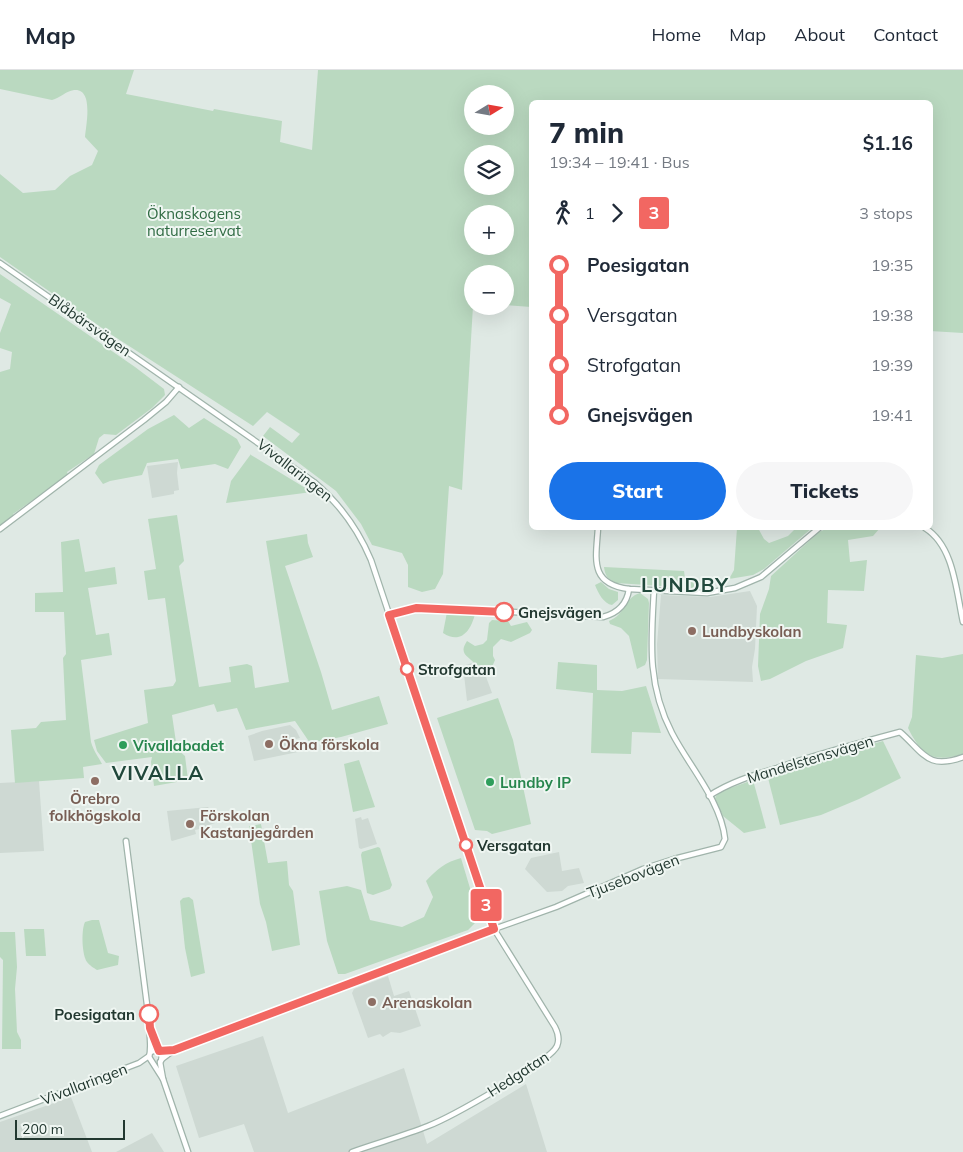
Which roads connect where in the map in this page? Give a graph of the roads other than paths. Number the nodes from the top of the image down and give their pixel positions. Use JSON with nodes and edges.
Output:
{"nodes":[{"id":1,"x":0,"y":262,"type":"edge"},
{"id":2,"x":180,"y":387,"type":"junction"},
{"id":3,"x":0,"y":529,"type":"edge"},
{"id":4,"x":598,"y":530,"type":"edge"},
{"id":5,"x":817,"y":530,"type":"edge"},
{"id":6,"x":926,"y":530,"type":"edge"},
{"id":7,"x":629,"y":589,"type":"junction"},
{"id":8,"x":654,"y":590,"type":"junction"},
{"id":9,"x":389,"y":615,"type":"junction"},
{"id":10,"x":963,"y":622,"type":"edge"},
{"id":11,"x":963,"y":757,"type":"edge"},
{"id":12,"x":709,"y":796,"type":"junction"},
{"id":13,"x":126,"y":841,"type":"dead end"},
{"id":14,"x":494,"y":929,"type":"junction"},
{"id":15,"x":150,"y":1028,"type":"junction"},
{"id":16,"x":174,"y":1050,"type":"junction"},
{"id":17,"x":159,"y":1051,"type":"junction"},
{"id":18,"x":150,"y":1054,"type":"junction"},
{"id":19,"x":161,"y":1060,"type":"junction"},
{"id":20,"x":140,"y":1063,"type":"junction"},
{"id":21,"x":153,"y":1063,"type":"junction"},
{"id":22,"x":163,"y":1079,"type":"junction"},
{"id":23,"x":0,"y":1116,"type":"edge"},
{"id":24,"x":188,"y":1152,"type":"edge"},
{"id":25,"x":352,"y":1152,"type":"edge"}],
"edges":[{"from":1,"to":2,"type":"street","name":"Blåbärsvägen"},
{"from":2,"to":3,"type":"street"},
{"from":2,"to":9,"type":"street","name":"Vivallaringen"},
{"from":4,"to":7,"type":"street"},
{"from":5,"to":8,"type":"street"},
{"from":6,"to":10,"type":"street"},
{"from":7,"to":8,"type":"street"},
{"from":7,"to":9,"type":"street"},
{"from":8,"to":12,"type":"street"},
{"from":9,"to":14,"type":"street","name":"Vivallaringen"},
{"from":11,"to":12,"type":"street","name":"Mandelstensvägen"},
{"from":12,"to":14,"type":"street","name":"Tjusebovägen"},
{"from":13,"to":15,"type":"street"},
{"from":14,"to":16,"type":"street"},
{"from":14,"to":25,"type":"street","name":"Hedgatan"},
{"from":15,"to":17,"type":"street"},
{"from":15,"to":18,"type":"street"},
{"from":16,"to":17,"type":"street"},
{"from":16,"to":19,"type":"street"},
{"from":17,"to":18,"type":"street"},
{"from":17,"to":19,"type":"street"},
{"from":18,"to":20,"type":"street","name":"Vivallaringen"},
{"from":18,"to":21,"type":"street"},
{"from":19,"to":21,"type":"street","name":"Vivallaringen"},
{"from":19,"to":22,"type":"street"},
{"from":20,"to":21,"type":"street","name":"Vivallaringen"},
{"from":20,"to":23,"type":"street","name":"Vivallaringen"},
{"from":21,"to":22,"type":"street"},
{"from":22,"to":24,"type":"street"}]}
